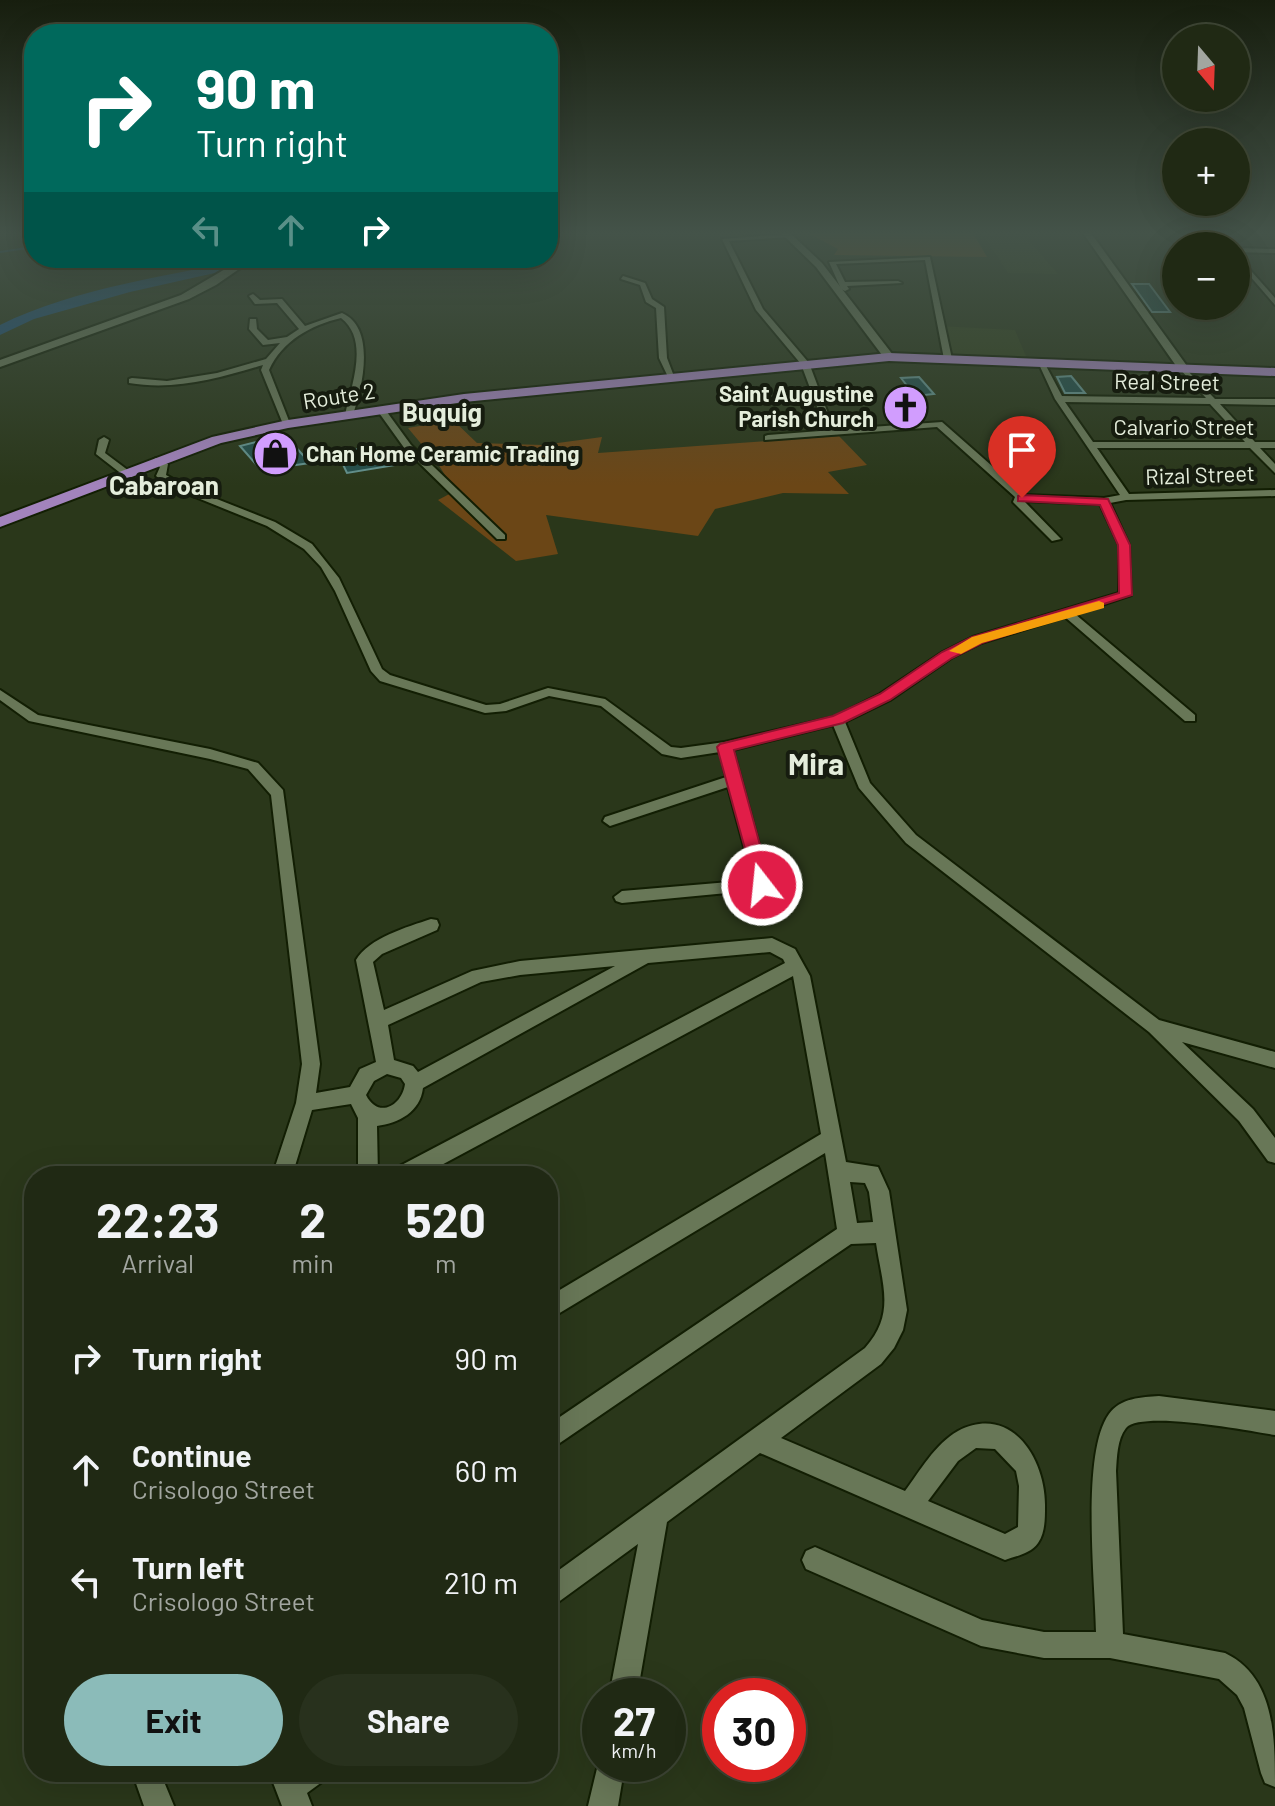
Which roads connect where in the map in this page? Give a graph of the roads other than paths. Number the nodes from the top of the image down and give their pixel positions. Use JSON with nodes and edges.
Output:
{"nodes":[{"id":1,"x":126,"y":317,"type":"edge"},
{"id":2,"x":293,"y":317,"type":"edge"},
{"id":3,"x":336,"y":317,"type":"edge"},
{"id":4,"x":345,"y":317,"type":"edge"},
{"id":5,"x":661,"y":317,"type":"edge"},
{"id":6,"x":766,"y":317,"type":"edge"},
{"id":7,"x":859,"y":317,"type":"edge"},
{"id":8,"x":940,"y":317,"type":"edge"},
{"id":9,"x":1142,"y":317,"type":"edge"},
{"id":10,"x":253,"y":321,"type":"dead end"},
{"id":11,"x":304,"y":330,"type":"junction"},
{"id":12,"x":290,"y":339,"type":"junction"},
{"id":13,"x":889,"y":357,"type":"junction"},
{"id":14,"x":948,"y":359,"type":"junction"},
{"id":15,"x":0,"y":361,"type":"edge"},
{"id":16,"x":268,"y":361,"type":"junction"},
{"id":17,"x":1040,"y":362,"type":"junction"},
{"id":18,"x":1173,"y":362,"type":"junction"},
{"id":19,"x":805,"y":363,"type":"junction"},
{"id":20,"x":1275,"y":372,"type":"edge"},
{"id":21,"x":672,"y":377,"type":"junction"},
{"id":22,"x":132,"y":381,"type":"dead end"},
{"id":23,"x":1059,"y":399,"type":"junction"},
{"id":24,"x":1211,"y":401,"type":"junction"},
{"id":25,"x":1275,"y":402,"type":"edge"},
{"id":26,"x":381,"y":410,"type":"junction"},
{"id":27,"x":349,"y":415,"type":"junction"},
{"id":28,"x":288,"y":424,"type":"junction"},
{"id":29,"x":840,"y":433,"type":"junction"},
{"id":30,"x":768,"y":438,"type":"dead end"},
{"id":31,"x":104,"y":440,"type":"dead end"},
{"id":32,"x":1093,"y":445,"type":"junction"},
{"id":33,"x":1275,"y":445,"type":"edge"},
{"id":34,"x":1253,"y":446,"type":"junction"},
{"id":35,"x":156,"y":461,"type":"junction"},
{"id":36,"x":1275,"y":470,"type":"edge"},
{"id":37,"x":126,"y":473,"type":"junction"},
{"id":38,"x":1275,"y":493,"type":"edge"},
{"id":39,"x":1126,"y":497,"type":"junction"},
{"id":40,"x":1021,"y":498,"type":"junction"},
{"id":41,"x":1104,"y":501,"type":"junction"},
{"id":42,"x":0,"y":522,"type":"edge"},
{"id":43,"x":501,"y":537,"type":"dead end"},
{"id":44,"x":1056,"y":539,"type":"dead end"},
{"id":45,"x":1068,"y":614,"type":"junction"},
{"id":46,"x":0,"y":694,"type":"edge"},
{"id":47,"x":1190,"y":718,"type":"dead end"},
{"id":48,"x":838,"y":720,"type":"junction"},
{"id":49,"x":725,"y":747,"type":"junction"},
{"id":50,"x":733,"y":780,"type":"junction"},
{"id":51,"x":610,"y":821,"type":"dead end"},
{"id":52,"x":622,"y":897,"type":"dead end"},
{"id":53,"x":431,"y":925,"type":"dead end"},
{"id":54,"x":646,"y":958,"type":"junction"},
{"id":55,"x":797,"y":965,"type":"junction"},
{"id":56,"x":378,"y":1021,"type":"junction"},
{"id":57,"x":1155,"y":1027,"type":"junction"},
{"id":58,"x":1275,"y":1060,"type":"edge"},
{"id":59,"x":386,"y":1066,"type":"junction"},
{"id":60,"x":415,"y":1083,"type":"junction"},
{"id":61,"x":356,"y":1095,"type":"junction"},
{"id":62,"x":305,"y":1103,"type":"junction"},
{"id":63,"x":367,"y":1114,"type":"junction"},
{"id":64,"x":833,"y":1138,"type":"junction"},
{"id":65,"x":1275,"y":1154,"type":"edge"},
{"id":66,"x":285,"y":1166,"type":"edge"},
{"id":67,"x":368,"y":1166,"type":"edge"},
{"id":68,"x":420,"y":1166,"type":"edge"},
{"id":69,"x":838,"y":1171,"type":"junction"},
{"id":70,"x":884,"y":1232,"type":"junction"},
{"id":71,"x":848,"y":1234,"type":"junction"},
{"id":72,"x":558,"y":1303,"type":"edge"},
{"id":73,"x":1275,"y":1423,"type":"edge"},
{"id":74,"x":558,"y":1432,"type":"edge"},
{"id":75,"x":757,"y":1440,"type":"junction"},
{"id":76,"x":910,"y":1505,"type":"junction"},
{"id":77,"x":656,"y":1513,"type":"junction"},
{"id":78,"x":815,"y":1560,"type":"dead end"},
{"id":79,"x":558,"y":1586,"type":"edge"},
{"id":80,"x":1110,"y":1645,"type":"junction"},
{"id":81,"x":626,"y":1678,"type":"edge"},
{"id":82,"x":1275,"y":1773,"type":"edge"},
{"id":83,"x":150,"y":1782,"type":"edge"},
{"id":84,"x":608,"y":1782,"type":"edge"},
{"id":85,"x":159,"y":1806,"type":"edge"},
{"id":86,"x":603,"y":1806,"type":"edge"}],
"edges":[{"from":1,"to":15,"type":"main road"},
{"from":2,"to":11,"type":"street"},
{"from":3,"to":11,"type":"street"},
{"from":4,"to":27,"type":"street"},
{"from":5,"to":21,"type":"street"},
{"from":6,"to":19,"type":"street"},
{"from":7,"to":13,"type":"main road"},
{"from":8,"to":14,"type":"street"},
{"from":9,"to":18,"type":"main road"},
{"from":10,"to":12,"type":"street"},
{"from":11,"to":12,"type":"street"},
{"from":12,"to":16,"type":"street"},
{"from":13,"to":14,"type":"highway","name":"Route 2"},
{"from":13,"to":19,"type":"highway","name":"Route 2"},
{"from":14,"to":17,"type":"highway","name":"Route 2"},
{"from":16,"to":22,"type":"street"},
{"from":16,"to":28,"type":"street"},
{"from":17,"to":18,"type":"highway","name":"Route 2"},
{"from":17,"to":23,"type":"street"},
{"from":18,"to":20,"type":"highway","name":"Route 2"},
{"from":18,"to":24,"type":"street"},
{"from":19,"to":21,"type":"highway","name":"Route 2"},
{"from":19,"to":29,"type":"street"},
{"from":21,"to":26,"type":"highway","name":"Route 2"},
{"from":23,"to":24,"type":"street","name":"Real Street"},
{"from":23,"to":32,"type":"street"},
{"from":24,"to":25,"type":"street","name":"Real Street"},
{"from":24,"to":34,"type":"street"},
{"from":26,"to":27,"type":"highway","name":"Route 2"},
{"from":26,"to":43,"type":"street"},
{"from":27,"to":28,"type":"highway","name":"Route 2"},
{"from":28,"to":35,"type":"highway","name":"Route 2"},
{"from":29,"to":30,"type":"street"},
{"from":29,"to":40,"type":"street"},
{"from":31,"to":37,"type":"street"},
{"from":32,"to":34,"type":"street","name":"Calvario Street"},
{"from":32,"to":39,"type":"street"},
{"from":33,"to":34,"type":"street","name":"Calvario Street"},
{"from":34,"to":36,"type":"street"},
{"from":35,"to":37,"type":"highway","name":"Route 2"},
{"from":35,"to":49,"type":"street"},
{"from":37,"to":42,"type":"highway","name":"Route 2"},
{"from":38,"to":39,"type":"street","name":"Rizal Street"},
{"from":39,"to":41,"type":"street","name":"Rizal Street"},
{"from":40,"to":41,"type":"street","name":"Rizal Street"},
{"from":40,"to":44,"type":"street"},
{"from":41,"to":45,"type":"street"},
{"from":45,"to":47,"type":"street"},
{"from":45,"to":48,"type":"street"},
{"from":46,"to":62,"type":"street"},
{"from":48,"to":49,"type":"street"},
{"from":48,"to":57,"type":"street"},
{"from":49,"to":50,"type":"street"},
{"from":50,"to":51,"type":"street"},
{"from":50,"to":52,"type":"street"},
{"from":53,"to":56,"type":"street"},
{"from":54,"to":55,"type":"street"},
{"from":54,"to":56,"type":"street"},
{"from":54,"to":60,"type":"street"},
{"from":55,"to":64,"type":"street"},
{"from":55,"to":68,"type":"street"},
{"from":56,"to":59,"type":"street"},
{"from":57,"to":58,"type":"street"},
{"from":57,"to":65,"type":"street"},
{"from":59,"to":60,"type":"street"},
{"from":59,"to":61,"type":"street"},
{"from":60,"to":63,"type":"street"},
{"from":61,"to":62,"type":"street"},
{"from":61,"to":63,"type":"street"},
{"from":62,"to":66,"type":"street"},
{"from":63,"to":67,"type":"street"},
{"from":64,"to":69,"type":"street"},
{"from":64,"to":72,"type":"street"},
{"from":69,"to":70,"type":"street"},
{"from":69,"to":71,"type":"street"},
{"from":70,"to":71,"type":"street"},
{"from":70,"to":75,"type":"street"},
{"from":71,"to":74,"type":"street"},
{"from":73,"to":80,"type":"street"},
{"from":75,"to":76,"type":"street"},
{"from":75,"to":77,"type":"street"},
{"from":76,"to":76,"type":"street"},
{"from":77,"to":79,"type":"street"},
{"from":77,"to":81,"type":"street"},
{"from":78,"to":80,"type":"street"},
{"from":80,"to":82,"type":"street"},
{"from":83,"to":85,"type":"street"},
{"from":84,"to":86,"type":"street"}]}
